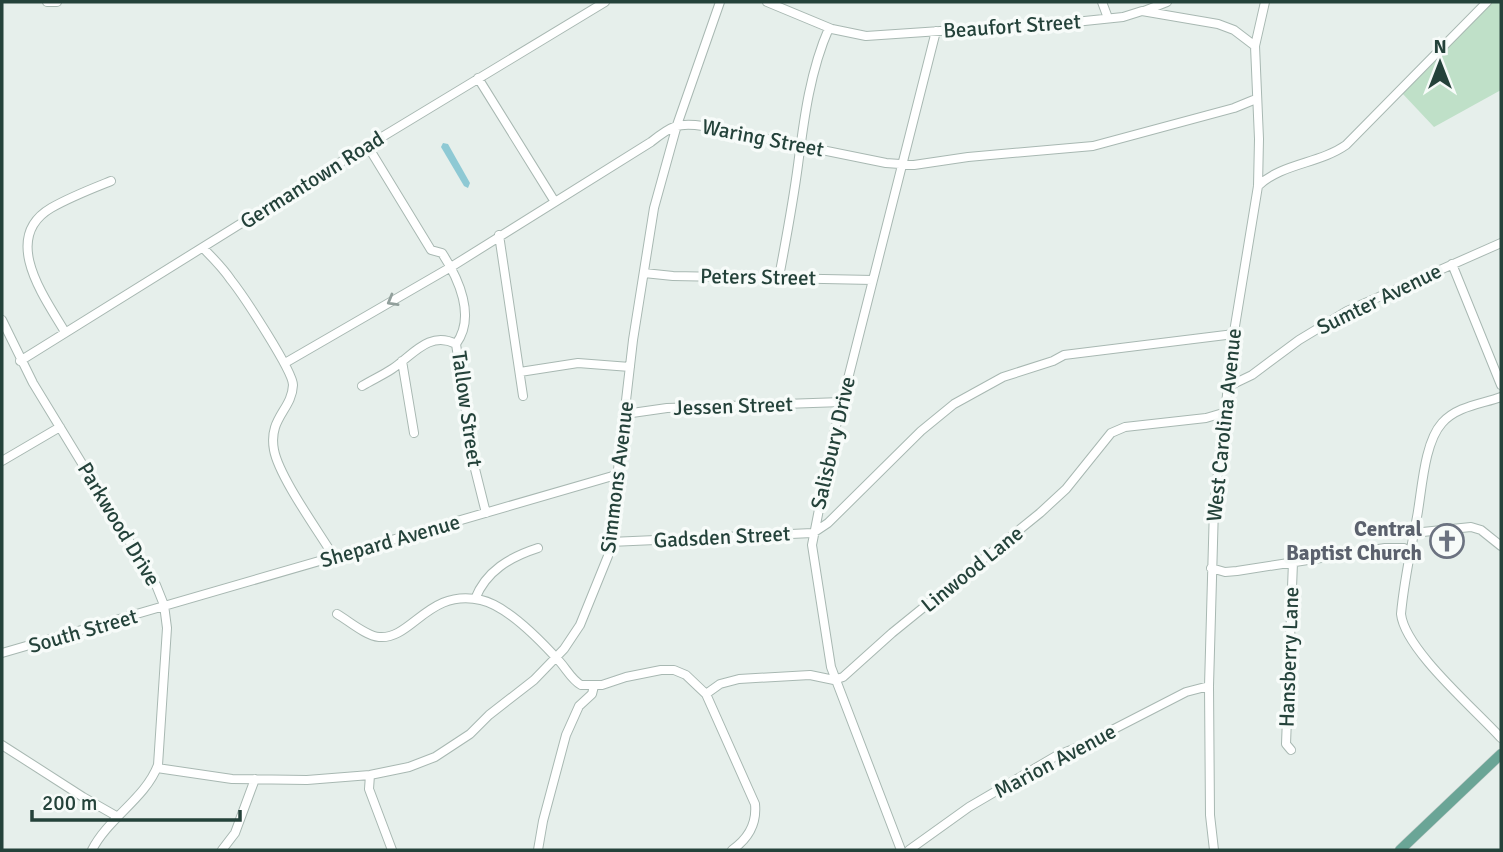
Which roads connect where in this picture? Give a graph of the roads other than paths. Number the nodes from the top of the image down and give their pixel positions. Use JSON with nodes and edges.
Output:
{"nodes":[{"id":1,"x":47,"y":2,"type":"edge"},
{"id":2,"x":57,"y":2,"type":"edge"},
{"id":3,"x":605,"y":2,"type":"edge"},
{"id":4,"x":720,"y":2,"type":"edge"},
{"id":5,"x":767,"y":2,"type":"edge"},
{"id":6,"x":1102,"y":2,"type":"edge"},
{"id":7,"x":1167,"y":2,"type":"edge"},
{"id":8,"x":1265,"y":2,"type":"edge"},
{"id":9,"x":1487,"y":2,"type":"edge"},
{"id":10,"x":1142,"y":11,"type":"junction"},
{"id":11,"x":1108,"y":18,"type":"junction"},
{"id":12,"x":829,"y":28,"type":"junction"},
{"id":13,"x":936,"y":31,"type":"junction"},
{"id":14,"x":1255,"y":46,"type":"junction"},
{"id":15,"x":478,"y":78,"type":"junction"},
{"id":16,"x":1256,"y":99,"type":"junction"},
{"id":17,"x":677,"y":125,"type":"junction"},
{"id":18,"x":367,"y":145,"type":"junction"},
{"id":19,"x":801,"y":145,"type":"junction"},
{"id":20,"x":901,"y":164,"type":"junction"},
{"id":21,"x":111,"y":181,"type":"dead end"},
{"id":22,"x":1258,"y":186,"type":"junction"},
{"id":23,"x":555,"y":201,"type":"junction"},
{"id":24,"x":499,"y":235,"type":"junction"},
{"id":25,"x":1501,"y":243,"type":"edge"},
{"id":26,"x":203,"y":248,"type":"junction"},
{"id":27,"x":1452,"y":264,"type":"junction"},
{"id":28,"x":451,"y":267,"type":"junction"},
{"id":29,"x":644,"y":273,"type":"junction"},
{"id":30,"x":779,"y":277,"type":"junction"},
{"id":31,"x":873,"y":280,"type":"junction"},
{"id":32,"x":2,"y":320,"type":"edge"},
{"id":33,"x":65,"y":332,"type":"junction"},
{"id":34,"x":1234,"y":334,"type":"junction"},
{"id":35,"x":456,"y":344,"type":"junction"},
{"id":36,"x":20,"y":360,"type":"junction"},
{"id":37,"x":402,"y":361,"type":"junction"},
{"id":38,"x":285,"y":363,"type":"junction"},
{"id":39,"x":630,"y":367,"type":"junction"},
{"id":40,"x":520,"y":372,"type":"junction"},
{"id":41,"x":1501,"y":385,"type":"edge"},
{"id":42,"x":362,"y":386,"type":"dead end"},
{"id":43,"x":1227,"y":387,"type":"junction"},
{"id":44,"x":523,"y":396,"type":"dead end"},
{"id":45,"x":1501,"y":397,"type":"edge"},
{"id":46,"x":842,"y":402,"type":"junction"},
{"id":47,"x":1223,"y":413,"type":"junction"},
{"id":48,"x":625,"y":414,"type":"junction"},
{"id":49,"x":60,"y":427,"type":"junction"},
{"id":50,"x":414,"y":433,"type":"dead end"},
{"id":51,"x":2,"y":461,"type":"edge"},
{"id":52,"x":616,"y":475,"type":"junction"},
{"id":53,"x":486,"y":513,"type":"junction"},
{"id":54,"x":813,"y":533,"type":"junction"},
{"id":55,"x":1413,"y":533,"type":"junction"},
{"id":56,"x":610,"y":542,"type":"junction"},
{"id":57,"x":1501,"y":546,"type":"edge"},
{"id":58,"x":538,"y":548,"type":"dead end"},
{"id":59,"x":1409,"y":552,"type":"junction"},
{"id":60,"x":334,"y":557,"type":"junction"},
{"id":61,"x":1293,"y":562,"type":"junction"},
{"id":62,"x":1211,"y":568,"type":"junction"},
{"id":63,"x":475,"y":599,"type":"junction"},
{"id":64,"x":164,"y":605,"type":"junction"},
{"id":65,"x":337,"y":614,"type":"dead end"},
{"id":66,"x":2,"y":653,"type":"edge"},
{"id":67,"x":557,"y":658,"type":"junction"},
{"id":68,"x":834,"y":680,"type":"junction"},
{"id":69,"x":1209,"y":685,"type":"junction"},
{"id":70,"x":594,"y":686,"type":"junction"},
{"id":71,"x":706,"y":694,"type":"junction"},
{"id":72,"x":1501,"y":738,"type":"edge"},
{"id":73,"x":2,"y":745,"type":"edge"},
{"id":74,"x":1290,"y":750,"type":"dead end"},
{"id":75,"x":1501,"y":754,"type":"edge"},
{"id":76,"x":157,"y":768,"type":"junction"},
{"id":77,"x":370,"y":775,"type":"junction"},
{"id":78,"x":255,"y":779,"type":"junction"},
{"id":79,"x":118,"y":817,"type":"junction"},
{"id":80,"x":92,"y":850,"type":"edge"},
{"id":81,"x":222,"y":850,"type":"edge"},
{"id":82,"x":392,"y":850,"type":"edge"},
{"id":83,"x":538,"y":850,"type":"edge"},
{"id":84,"x":732,"y":850,"type":"edge"},
{"id":85,"x":901,"y":850,"type":"edge"},
{"id":86,"x":909,"y":850,"type":"edge"},
{"id":87,"x":1214,"y":850,"type":"edge"},
{"id":88,"x":1400,"y":850,"type":"edge"}],
"edges":[{"from":1,"to":2,"type":"street"},
{"from":3,"to":15,"type":"street","name":"Germantown Road"},
{"from":4,"to":17,"type":"street","name":"Simmons Avenue"},
{"from":5,"to":12,"type":"street","name":"Beaufort Street"},
{"from":6,"to":11,"type":"street"},
{"from":7,"to":10,"type":"street"},
{"from":8,"to":14,"type":"street","name":"West Carolina Avenue"},
{"from":9,"to":22,"type":"street"},
{"from":10,"to":11,"type":"street","name":"Beaufort Street"},
{"from":10,"to":14,"type":"street","name":"Beaufort Street"},
{"from":11,"to":13,"type":"street","name":"Beaufort Street"},
{"from":12,"to":13,"type":"street","name":"Beaufort Street"},
{"from":12,"to":19,"type":"street"},
{"from":13,"to":20,"type":"street","name":"Salisbury Drive"},
{"from":14,"to":16,"type":"street","name":"West Carolina Avenue"},
{"from":15,"to":18,"type":"street","name":"Germantown Road"},
{"from":15,"to":23,"type":"street"},
{"from":16,"to":20,"type":"street","name":"Waring Street"},
{"from":16,"to":22,"type":"street","name":"West Carolina Avenue"},
{"from":17,"to":19,"type":"street","name":"Waring Street"},
{"from":17,"to":23,"type":"street","name":"Waring Street"},
{"from":17,"to":29,"type":"street","name":"Simmons Avenue"},
{"from":18,"to":26,"type":"street","name":"Germantown Road"},
{"from":18,"to":28,"type":"street"},
{"from":19,"to":20,"type":"street","name":"Waring Street"},
{"from":19,"to":30,"type":"street"},
{"from":20,"to":31,"type":"street","name":"Salisbury Drive"},
{"from":21,"to":33,"type":"street"},
{"from":22,"to":34,"type":"street","name":"West Carolina Avenue"},
{"from":23,"to":24,"type":"street","name":"Waring Street"},
{"from":24,"to":28,"type":"street","name":"Waring Street"},
{"from":24,"to":40,"type":"street"},
{"from":25,"to":27,"type":"street","name":"Sumter Avenue"},
{"from":26,"to":33,"type":"street","name":"Germantown Road"},
{"from":26,"to":38,"type":"street"},
{"from":27,"to":41,"type":"street"},
{"from":27,"to":43,"type":"street","name":"Sumter Avenue"},
{"from":28,"to":35,"type":"street","name":"Tallow Street"},
{"from":28,"to":38,"type":"street","name":"Waring Street","one_way":true},
{"from":29,"to":30,"type":"street","name":"Peters Street"},
{"from":29,"to":39,"type":"street","name":"Simmons Avenue"},
{"from":30,"to":31,"type":"street","name":"Peters Street"},
{"from":31,"to":46,"type":"street","name":"Salisbury Drive"},
{"from":32,"to":36,"type":"street","name":"Parkwood Drive"},
{"from":33,"to":36,"type":"street","name":"Germantown Road"},
{"from":34,"to":43,"type":"street","name":"West Carolina Avenue"},
{"from":34,"to":54,"type":"street","name":"Gadsden Street"},
{"from":35,"to":37,"type":"street"},
{"from":35,"to":53,"type":"street","name":"Tallow Street"},
{"from":36,"to":49,"type":"street","name":"Parkwood Drive"},
{"from":37,"to":42,"type":"street"},
{"from":37,"to":50,"type":"street"},
{"from":38,"to":60,"type":"street"},
{"from":39,"to":40,"type":"street"},
{"from":39,"to":48,"type":"street","name":"Simmons Avenue"},
{"from":40,"to":44,"type":"street"},
{"from":43,"to":47,"type":"street","name":"West Carolina Avenue"},
{"from":45,"to":55,"type":"street"},
{"from":46,"to":48,"type":"street","name":"Jessen Street"},
{"from":46,"to":54,"type":"street","name":"Salisbury Drive"},
{"from":47,"to":62,"type":"street","name":"West Carolina Avenue"},
{"from":47,"to":68,"type":"street","name":"Linwood Lane"},
{"from":48,"to":52,"type":"street","name":"Simmons Avenue"},
{"from":49,"to":51,"type":"street"},
{"from":49,"to":64,"type":"street","name":"Parkwood Drive"},
{"from":52,"to":53,"type":"street","name":"Shepard Avenue"},
{"from":52,"to":56,"type":"street","name":"Simmons Avenue"},
{"from":53,"to":60,"type":"street","name":"Shepard Avenue"},
{"from":54,"to":56,"type":"street","name":"Gadsden Street"},
{"from":54,"to":68,"type":"street","name":"Salisbury Drive"},
{"from":55,"to":57,"type":"street"},
{"from":55,"to":59,"type":"street"},
{"from":56,"to":67,"type":"street","name":"Simmons Avenue"},
{"from":58,"to":63,"type":"street"},
{"from":59,"to":61,"type":"street"},
{"from":59,"to":72,"type":"street"},
{"from":60,"to":64,"type":"street","name":"Shepard Avenue"},
{"from":61,"to":62,"type":"street"},
{"from":61,"to":74,"type":"street","name":"Hansberry Lane"},
{"from":62,"to":69,"type":"street","name":"West Carolina Avenue"},
{"from":63,"to":65,"type":"street"},
{"from":63,"to":67,"type":"street"},
{"from":64,"to":66,"type":"street","name":"South Street"},
{"from":64,"to":76,"type":"street","name":"Parkwood Drive"},
{"from":67,"to":70,"type":"street"},
{"from":67,"to":77,"type":"street","name":"Simmons Avenue"},
{"from":68,"to":71,"type":"street"},
{"from":68,"to":85,"type":"street","name":"Salisbury Drive"},
{"from":69,"to":86,"type":"street","name":"Marion Avenue"},
{"from":69,"to":87,"type":"street","name":"West Carolina Avenue"},
{"from":70,"to":71,"type":"street"},
{"from":70,"to":83,"type":"street"},
{"from":71,"to":84,"type":"street"},
{"from":73,"to":79,"type":"street"},
{"from":75,"to":88,"type":"main road"},
{"from":76,"to":78,"type":"street","name":"Simmons Avenue"},
{"from":76,"to":79,"type":"street","name":"Parkwood Drive"},
{"from":77,"to":78,"type":"street","name":"Simmons Avenue"},
{"from":77,"to":82,"type":"street"},
{"from":78,"to":81,"type":"street"},
{"from":79,"to":80,"type":"street","name":"Parkwood Drive"}]}
